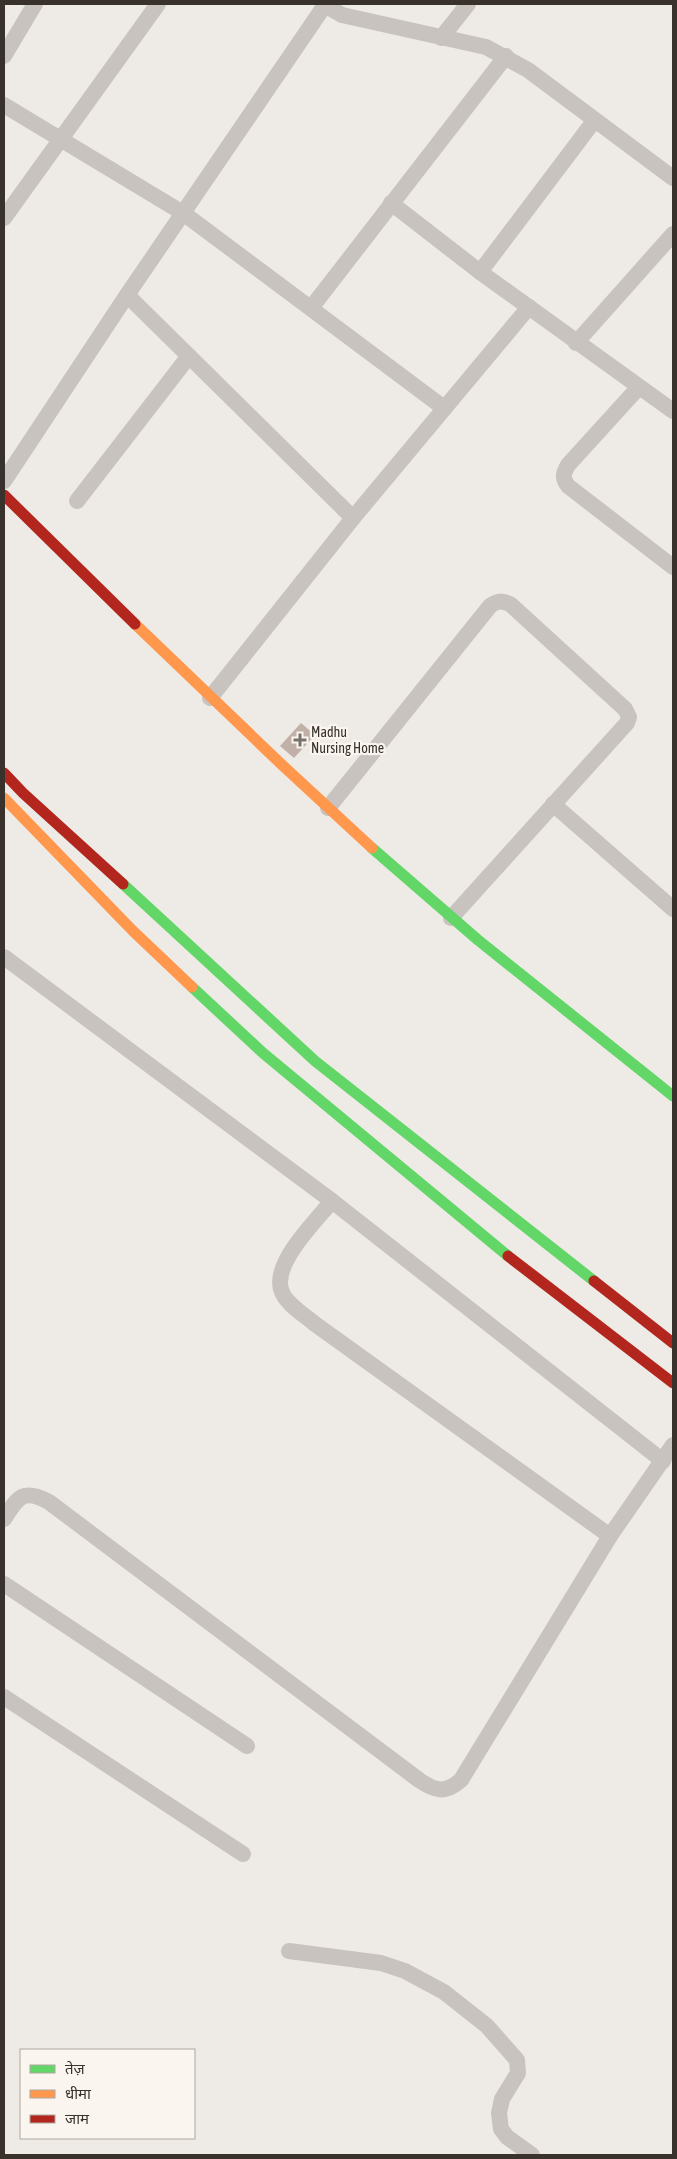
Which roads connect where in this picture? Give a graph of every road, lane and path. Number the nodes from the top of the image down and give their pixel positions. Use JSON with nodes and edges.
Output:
{"nodes":[{"id":1,"x":35,"y":4,"type":"edge"},
{"id":2,"x":158,"y":4,"type":"edge"},
{"id":3,"x":468,"y":4,"type":"edge"},
{"id":4,"x":324,"y":5,"type":"edge"},
{"id":5,"x":441,"y":38,"type":"junction"},
{"id":6,"x":4,"y":56,"type":"edge"},
{"id":7,"x":506,"y":56,"type":"junction"},
{"id":8,"x":4,"y":105,"type":"edge"},
{"id":9,"x":594,"y":121,"type":"junction"},
{"id":10,"x":61,"y":140,"type":"junction"},
{"id":11,"x":673,"y":178,"type":"edge"},
{"id":12,"x":391,"y":203,"type":"junction"},
{"id":13,"x":183,"y":214,"type":"junction"},
{"id":14,"x":4,"y":218,"type":"edge"},
{"id":15,"x":673,"y":234,"type":"edge"},
{"id":16,"x":480,"y":272,"type":"junction"},
{"id":17,"x":127,"y":295,"type":"junction"},
{"id":18,"x":529,"y":307,"type":"junction"},
{"id":19,"x":311,"y":308,"type":"junction"},
{"id":20,"x":576,"y":342,"type":"junction"},
{"id":21,"x":189,"y":356,"type":"junction"},
{"id":22,"x":639,"y":387,"type":"junction"},
{"id":23,"x":444,"y":408,"type":"junction"},
{"id":24,"x":673,"y":411,"type":"edge"},
{"id":25,"x":4,"y":481,"type":"edge"},
{"id":26,"x":4,"y":495,"type":"edge"},
{"id":27,"x":77,"y":501,"type":"dead end"},
{"id":28,"x":353,"y":518,"type":"junction"},
{"id":29,"x":673,"y":567,"type":"edge"},
{"id":30,"x":210,"y":698,"type":"junction"},
{"id":31,"x":4,"y":772,"type":"edge"},
{"id":32,"x":4,"y":798,"type":"edge"},
{"id":33,"x":554,"y":804,"type":"junction"},
{"id":34,"x":328,"y":808,"type":"junction"},
{"id":35,"x":673,"y":909,"type":"edge"},
{"id":36,"x":452,"y":918,"type":"junction"},
{"id":37,"x":4,"y":957,"type":"edge"},
{"id":38,"x":673,"y":1096,"type":"edge"},
{"id":39,"x":332,"y":1202,"type":"junction"},
{"id":40,"x":673,"y":1343,"type":"edge"},
{"id":41,"x":673,"y":1383,"type":"edge"},
{"id":42,"x":673,"y":1445,"type":"edge"},
{"id":43,"x":663,"y":1461,"type":"junction"},
{"id":44,"x":4,"y":1520,"type":"edge"},
{"id":45,"x":610,"y":1536,"type":"junction"},
{"id":46,"x":4,"y":1584,"type":"edge"},
{"id":47,"x":4,"y":1698,"type":"edge"},
{"id":48,"x":247,"y":1746,"type":"dead end"},
{"id":49,"x":243,"y":1854,"type":"dead end"},
{"id":50,"x":289,"y":1951,"type":"dead end"},
{"id":51,"x":532,"y":2155,"type":"edge"}],
"edges":[{"from":1,"to":6,"type":"street"},
{"from":2,"to":10,"type":"street"},
{"from":3,"to":5,"type":"street"},
{"from":4,"to":5,"type":"street"},
{"from":4,"to":13,"type":"street"},
{"from":5,"to":7,"type":"street"},
{"from":7,"to":9,"type":"street"},
{"from":7,"to":12,"type":"street"},
{"from":8,"to":10,"type":"street"},
{"from":9,"to":11,"type":"street"},
{"from":9,"to":16,"type":"street"},
{"from":10,"to":13,"type":"street"},
{"from":10,"to":14,"type":"street"},
{"from":12,"to":16,"type":"street"},
{"from":12,"to":19,"type":"street"},
{"from":13,"to":17,"type":"street"},
{"from":13,"to":19,"type":"street"},
{"from":15,"to":20,"type":"street"},
{"from":16,"to":18,"type":"street"},
{"from":17,"to":21,"type":"street"},
{"from":17,"to":25,"type":"street"},
{"from":18,"to":20,"type":"street"},
{"from":18,"to":23,"type":"street"},
{"from":19,"to":23,"type":"street"},
{"from":20,"to":22,"type":"street"},
{"from":21,"to":27,"type":"street"},
{"from":21,"to":28,"type":"street"},
{"from":22,"to":24,"type":"street"},
{"from":22,"to":29,"type":"street"},
{"from":23,"to":28,"type":"street"},
{"from":26,"to":30,"type":"main road"},
{"from":28,"to":30,"type":"street"},
{"from":30,"to":34,"type":"main road"},
{"from":31,"to":40,"type":"main road"},
{"from":32,"to":41,"type":"main road"},
{"from":33,"to":34,"type":"street"},
{"from":33,"to":35,"type":"street"},
{"from":33,"to":36,"type":"street"},
{"from":34,"to":36,"type":"main road"},
{"from":36,"to":38,"type":"main road"},
{"from":37,"to":39,"type":"street"},
{"from":39,"to":43,"type":"street"},
{"from":39,"to":45,"type":"street"},
{"from":42,"to":43,"type":"street"},
{"from":43,"to":45,"type":"street"},
{"from":44,"to":45,"type":"street"},
{"from":46,"to":48,"type":"street"},
{"from":47,"to":49,"type":"street"},
{"from":50,"to":51,"type":"street"}]}
